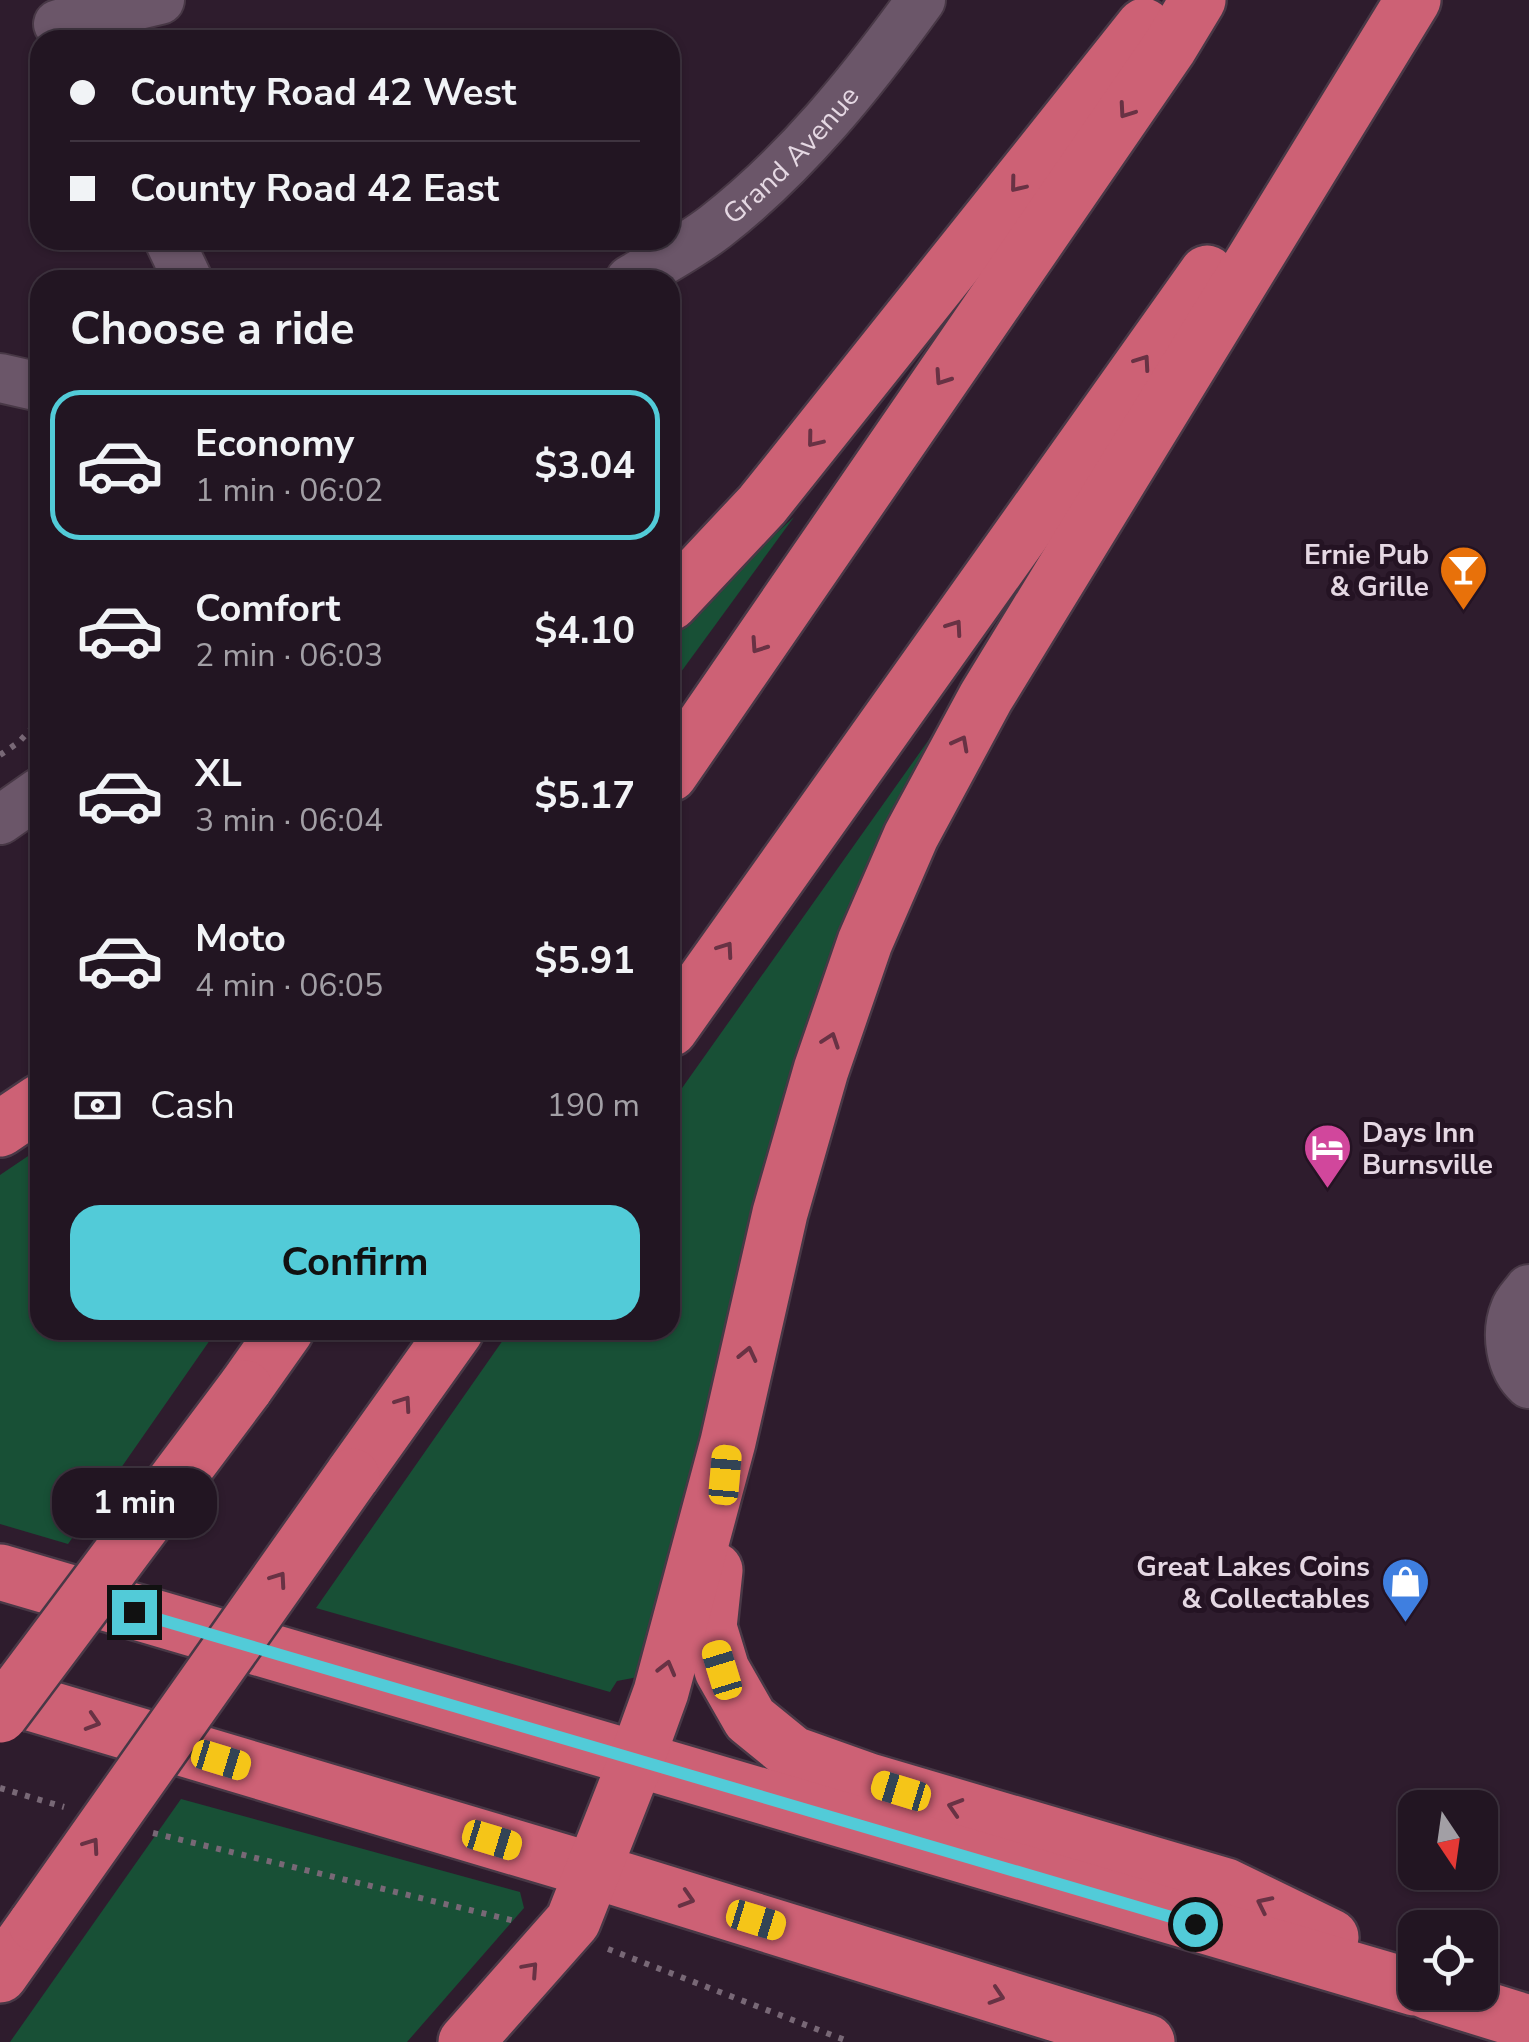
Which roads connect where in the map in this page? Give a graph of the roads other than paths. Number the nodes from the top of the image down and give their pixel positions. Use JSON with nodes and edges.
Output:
{"nodes":[{"id":1,"x":160,"y":0,"type":"edge"},
{"id":2,"x":921,"y":0,"type":"edge"},
{"id":3,"x":1165,"y":0,"type":"edge"},
{"id":4,"x":1198,"y":0,"type":"edge"},
{"id":5,"x":1400,"y":0,"type":"edge"},
{"id":6,"x":1413,"y":0,"type":"edge"},
{"id":7,"x":57,"y":21,"type":"edge"},
{"id":8,"x":680,"y":249,"type":"edge"},
{"id":9,"x":678,"y":250,"type":"edge"},
{"id":10,"x":646,"y":270,"type":"edge"},
{"id":11,"x":0,"y":378,"type":"edge"},
{"id":12,"x":30,"y":385,"type":"edge"},
{"id":13,"x":680,"y":592,"type":"edge"},
{"id":14,"x":680,"y":759,"type":"edge"},
{"id":15,"x":30,"y":799,"type":"edge"},
{"id":16,"x":0,"y":820,"type":"edge"},
{"id":17,"x":680,"y":1014,"type":"edge"},
{"id":18,"x":30,"y":1109,"type":"edge"},
{"id":19,"x":0,"y":1129,"type":"edge"},
{"id":20,"x":1529,"y":1289,"type":"edge"},
{"id":21,"x":279,"y":1340,"type":"edge"},
{"id":22,"x":449,"y":1340,"type":"edge"},
{"id":23,"x":1529,"y":1384,"type":"edge"},
{"id":24,"x":728,"y":1442,"type":"junction"},
{"id":25,"x":0,"y":1572,"type":"edge"},
{"id":26,"x":0,"y":1694,"type":"edge"},
{"id":27,"x":0,"y":1715,"type":"edge"},
{"id":28,"x":636,"y":1761,"type":"junction"},
{"id":29,"x":594,"y":1871,"type":"junction"},
{"id":30,"x":1398,"y":1969,"type":"edge"},
{"id":31,"x":0,"y":1975,"type":"edge"},
{"id":32,"x":1398,"y":1983,"type":"edge"},
{"id":33,"x":1489,"y":2010,"type":"edge"},
{"id":34,"x":1529,"y":2023,"type":"edge"},
{"id":35,"x":1082,"y":2030,"type":"edge"},
{"id":36,"x":466,"y":2042,"type":"edge"},
{"id":37,"x":1147,"y":2042,"type":"edge"}],
"edges":[{"from":1,"to":7,"type":"street"},
{"from":2,"to":8,"type":"street","name":"Grand Avenue"},
{"from":3,"to":13,"type":"highway","one_way":true},
{"from":4,"to":14,"type":"highway","one_way":true},
{"from":17,"to":5,"type":"highway","one_way":true},
{"from":24,"to":6,"type":"highway","one_way":true},
{"from":9,"to":10,"type":"street","name":"Grand Avenue"},
{"from":11,"to":12,"type":"street"},
{"from":15,"to":16,"type":"street"},
{"from":18,"to":19,"type":"highway"},
{"from":20,"to":23,"type":"street"},
{"from":21,"to":27,"type":"highway","bridge":true},
{"from":31,"to":22,"type":"highway","one_way":true,"bridge":true},
{"from":28,"to":24,"type":"highway","one_way":true},
{"from":30,"to":24,"type":"highway","one_way":true},
{"from":25,"to":28,"type":"highway"},
{"from":26,"to":29,"type":"highway","one_way":true},
{"from":28,"to":29,"type":"highway"},
{"from":28,"to":32,"type":"highway"},
{"from":29,"to":35,"type":"highway","one_way":true},
{"from":36,"to":29,"type":"highway","one_way":true},
{"from":33,"to":34,"type":"highway"},
{"from":35,"to":37,"type":"highway"}]}
